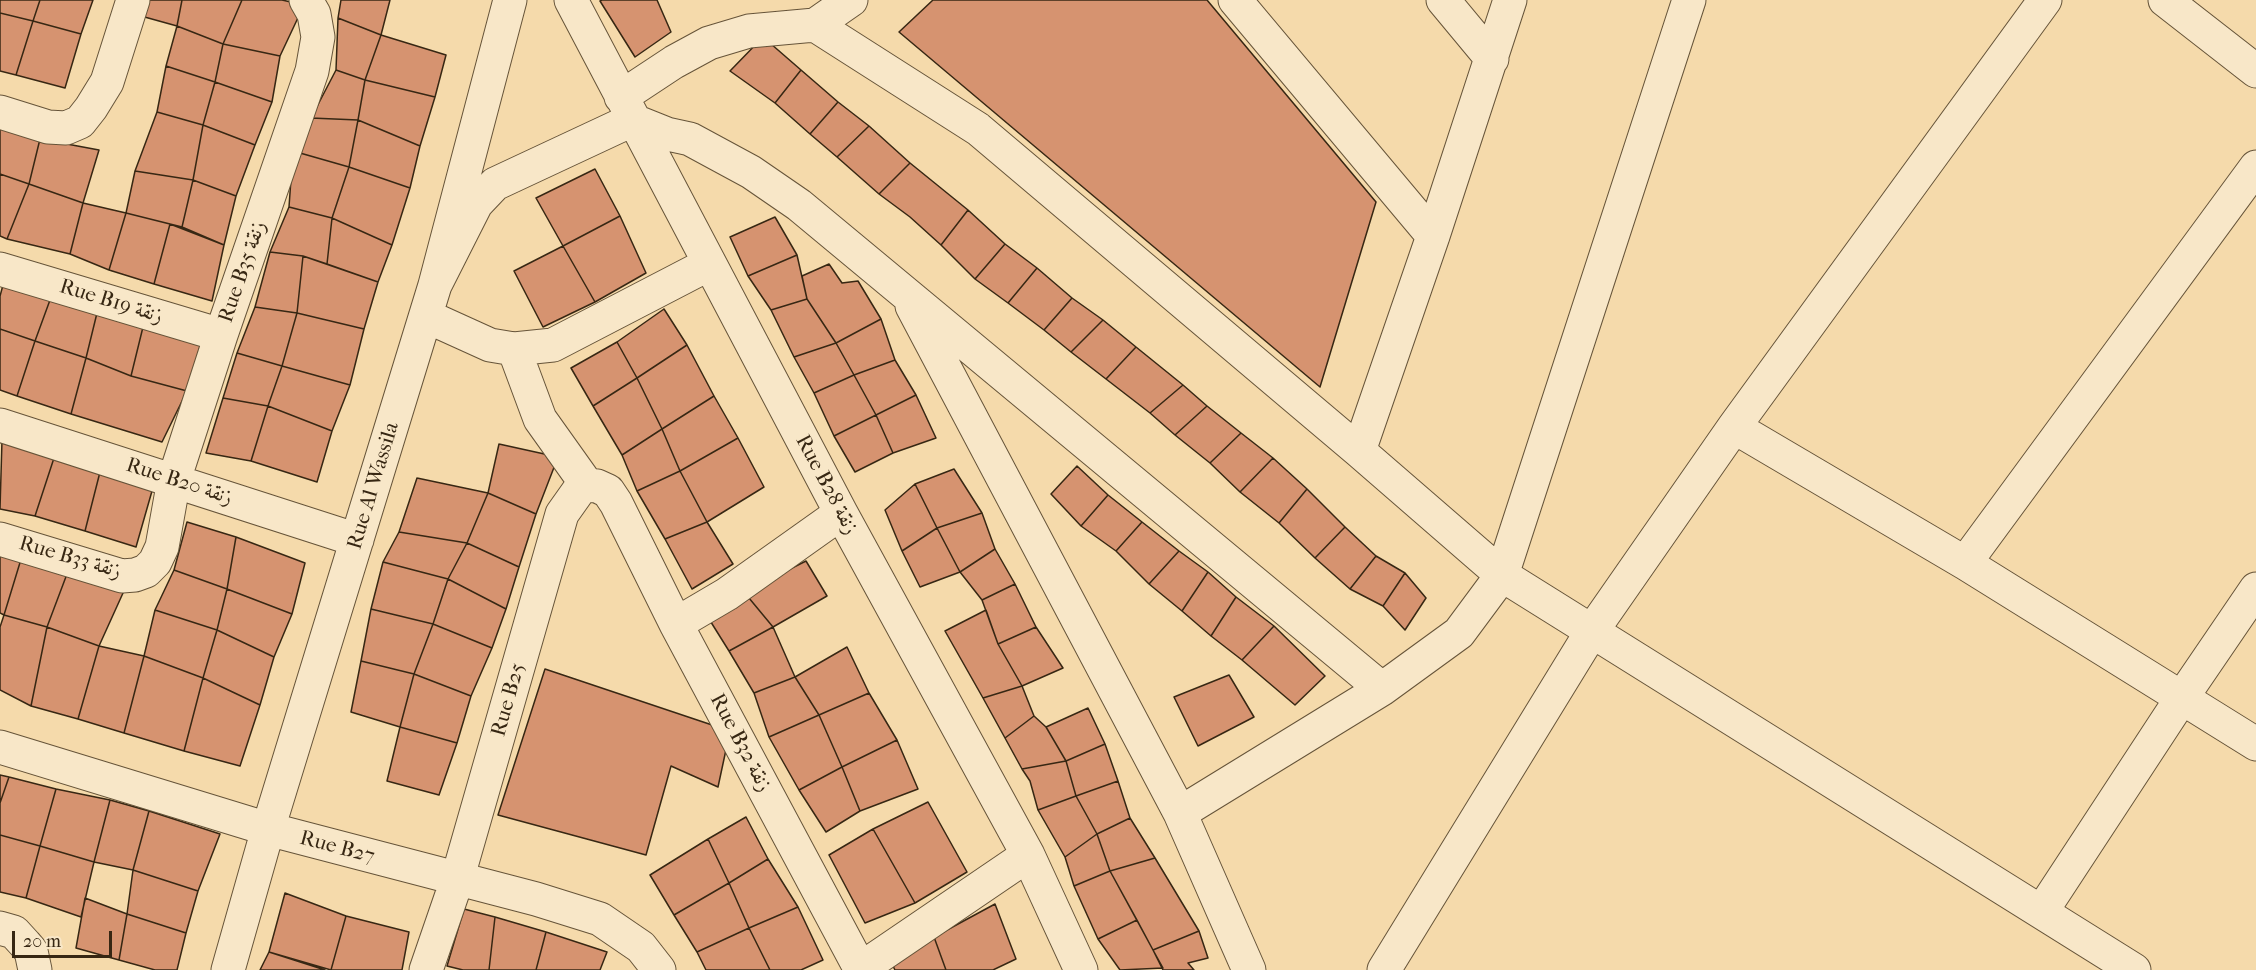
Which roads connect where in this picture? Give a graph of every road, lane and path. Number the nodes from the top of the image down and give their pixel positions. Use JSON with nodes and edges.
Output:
{"nodes":[{"id":1,"x":133,"y":0,"type":"edge"},
{"id":2,"x":306,"y":0,"type":"edge"},
{"id":3,"x":510,"y":0,"type":"edge"},
{"id":4,"x":571,"y":0,"type":"edge"},
{"id":5,"x":851,"y":0,"type":"edge"},
{"id":6,"x":1235,"y":0,"type":"edge"},
{"id":7,"x":1443,"y":0,"type":"edge"},
{"id":8,"x":1510,"y":0,"type":"edge"},
{"id":9,"x":1689,"y":0,"type":"edge"},
{"id":10,"x":2045,"y":0,"type":"edge"},
{"id":11,"x":2165,"y":0,"type":"edge"},
{"id":12,"x":815,"y":25,"type":"junction"},
{"id":13,"x":1492,"y":59,"type":"junction"},
{"id":14,"x":2256,"y":71,"type":"edge"},
{"id":15,"x":627,"y":109,"type":"junction"},
{"id":16,"x":0,"y":112,"type":"edge"},
{"id":17,"x":2256,"y":167,"type":"edge"},
{"id":18,"x":1433,"y":236,"type":"junction"},
{"id":19,"x":709,"y":264,"type":"junction"},
{"id":20,"x":0,"y":269,"type":"edge"},
{"id":21,"x":435,"y":285,"type":"junction"},
{"id":22,"x":904,"y":291,"type":"junction"},
{"id":23,"x":426,"y":316,"type":"junction"},
{"id":24,"x":221,"y":335,"type":"junction"},
{"id":25,"x":514,"y":350,"type":"junction"},
{"id":26,"x":0,"y":425,"type":"edge"},
{"id":27,"x":1734,"y":426,"type":"junction"},
{"id":28,"x":1359,"y":451,"type":"junction"},
{"id":29,"x":174,"y":480,"type":"junction"},
{"id":30,"x":587,"y":485,"type":"junction"},
{"id":31,"x":841,"y":513,"type":"junction"},
{"id":32,"x":0,"y":539,"type":"edge"},
{"id":33,"x":357,"y":540,"type":"junction"},
{"id":34,"x":162,"y":547,"type":"joint"},
{"id":35,"x":1965,"y":563,"type":"junction"},
{"id":36,"x":1502,"y":575,"type":"junction"},
{"id":37,"x":2256,"y":589,"type":"edge"},
{"id":38,"x":676,"y":624,"type":"junction"},
{"id":39,"x":1592,"y":631,"type":"junction"},
{"id":40,"x":1382,"y":689,"type":"junction"},
{"id":41,"x":2181,"y":699,"type":"junction"},
{"id":42,"x":2256,"y":744,"type":"edge"},
{"id":43,"x":0,"y":747,"type":"edge"},
{"id":44,"x":1180,"y":813,"type":"junction"},
{"id":45,"x":268,"y":829,"type":"junction"},
{"id":46,"x":1028,"y":855,"type":"junction"},
{"id":47,"x":457,"y":880,"type":"junction"},
{"id":48,"x":2042,"y":911,"type":"junction"},
{"id":49,"x":0,"y":928,"type":"edge"},
{"id":50,"x":35,"y":970,"type":"edge"},
{"id":51,"x":228,"y":970,"type":"edge"},
{"id":52,"x":426,"y":970,"type":"edge"},
{"id":53,"x":659,"y":970,"type":"edge"},
{"id":54,"x":860,"y":970,"type":"edge"},
{"id":55,"x":1081,"y":970,"type":"edge"},
{"id":56,"x":1248,"y":970,"type":"edge"},
{"id":57,"x":1384,"y":970,"type":"edge"},
{"id":58,"x":2134,"y":970,"type":"edge"}],
"edges":[{"from":1,"to":16,"type":"street"},
{"from":2,"to":24,"type":"street","name":"Rue B35 زنقة"},
{"from":3,"to":21,"type":"street","name":"Rue Al Wassila"},
{"from":4,"to":15,"type":"street","name":"Rue B28 زنقة"},
{"from":5,"to":12,"type":"street"},
{"from":6,"to":18,"type":"street"},
{"from":7,"to":13,"type":"street"},
{"from":8,"to":13,"type":"street"},
{"from":9,"to":36,"type":"street"},
{"from":10,"to":27,"type":"street"},
{"from":11,"to":14,"type":"street"},
{"from":12,"to":15,"type":"street"},
{"from":12,"to":28,"type":"street"},
{"from":13,"to":18,"type":"street"},
{"from":15,"to":19,"type":"street","name":"Rue B28 زنقة"},
{"from":15,"to":21,"type":"street"},
{"from":15,"to":22,"type":"street"},
{"from":17,"to":35,"type":"street"},
{"from":18,"to":28,"type":"street"},
{"from":19,"to":25,"type":"street"},
{"from":19,"to":31,"type":"street","name":"Rue B28 زنقة"},
{"from":20,"to":24,"type":"street","name":"Rue B19 زنقة"},
{"from":21,"to":23,"type":"street","name":"Rue Al Wassila"},
{"from":22,"to":40,"type":"street"},
{"from":22,"to":44,"type":"street"},
{"from":23,"to":25,"type":"street"},
{"from":23,"to":33,"type":"street","name":"Rue Al Wassila"},
{"from":24,"to":29,"type":"street","name":"Rue B35 زنقة"},
{"from":25,"to":30,"type":"street"},
{"from":26,"to":29,"type":"street","name":"Rue B20 زنقة"},
{"from":27,"to":35,"type":"street"},
{"from":27,"to":39,"type":"street"},
{"from":28,"to":36,"type":"street"},
{"from":29,"to":33,"type":"street","name":"Rue B20 زنقة"},
{"from":29,"to":34,"type":"street","name":"Rue B35 زنقة"},
{"from":30,"to":38,"type":"street","name":"Rue B32 زنقة"},
{"from":30,"to":47,"type":"street","name":"Rue B25"},
{"from":31,"to":38,"type":"street"},
{"from":31,"to":46,"type":"street","name":"Rue B28 زنقة"},
{"from":32,"to":34,"type":"street","name":"Rue B33 زنقة"},
{"from":33,"to":45,"type":"street","name":"Rue Al Wassila"},
{"from":35,"to":41,"type":"street"},
{"from":36,"to":39,"type":"street"},
{"from":36,"to":40,"type":"street"},
{"from":37,"to":41,"type":"street"},
{"from":38,"to":54,"type":"street","name":"Rue B32 زنقة"},
{"from":39,"to":48,"type":"street"},
{"from":39,"to":57,"type":"street"},
{"from":40,"to":44,"type":"street"},
{"from":41,"to":42,"type":"street"},
{"from":41,"to":48,"type":"street"},
{"from":43,"to":45,"type":"street","name":"Rue B27"},
{"from":44,"to":56,"type":"street"},
{"from":45,"to":47,"type":"street","name":"Rue B27"},
{"from":45,"to":51,"type":"street","name":"Rue Al Wassila"},
{"from":46,"to":54,"type":"street","name":"Rue B32 زنقة"},
{"from":46,"to":55,"type":"street","name":"Rue B28 زنقة"},
{"from":47,"to":52,"type":"street","name":"Rue B25"},
{"from":47,"to":53,"type":"street","name":"Rue B27"},
{"from":48,"to":58,"type":"street"},
{"from":49,"to":50,"type":"street"}]}
